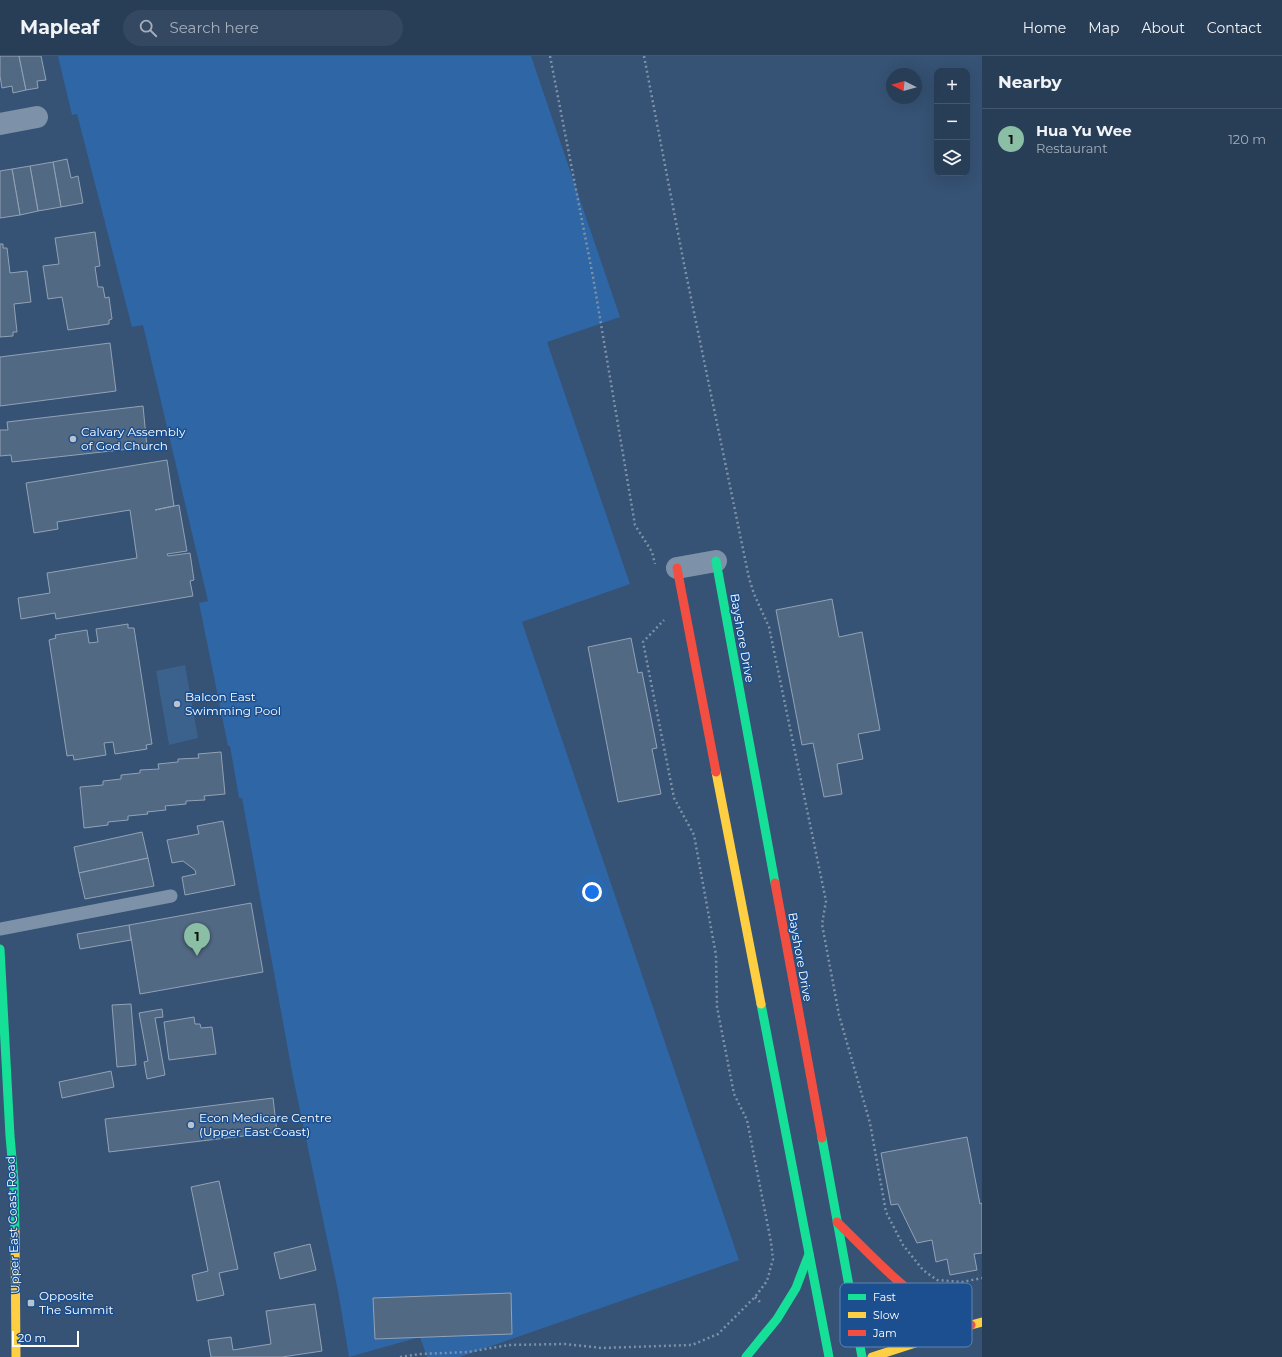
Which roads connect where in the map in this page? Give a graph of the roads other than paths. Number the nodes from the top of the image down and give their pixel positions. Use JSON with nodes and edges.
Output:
{"nodes":[{"id":1,"x":37,"y":118,"type":"dead end"},
{"id":2,"x":0,"y":124,"type":"edge"},
{"id":3,"x":716,"y":561,"type":"joint"},
{"id":4,"x":677,"y":568,"type":"joint"},
{"id":5,"x":171,"y":896,"type":"dead end"},
{"id":6,"x":0,"y":929,"type":"edge"},
{"id":7,"x":0,"y":950,"type":"edge"},
{"id":8,"x":837,"y":1222,"type":"junction"},
{"id":9,"x":808,"y":1254,"type":"junction"},
{"id":10,"x":848,"y":1283,"type":"edge"},
{"id":11,"x":901,"y":1283,"type":"edge"},
{"id":12,"x":982,"y":1322,"type":"edge"},
{"id":13,"x":972,"y":1324,"type":"edge"},
{"id":14,"x":860,"y":1347,"type":"edge"},
{"id":15,"x":902,"y":1347,"type":"edge"},
{"id":16,"x":16,"y":1357,"type":"edge"},
{"id":17,"x":746,"y":1357,"type":"edge"},
{"id":18,"x":829,"y":1357,"type":"edge"},
{"id":19,"x":862,"y":1357,"type":"edge"},
{"id":20,"x":872,"y":1357,"type":"edge"}],
"edges":[{"from":1,"to":2,"type":"street"},
{"from":3,"to":4,"type":"street"},
{"from":3,"to":8,"type":"main road","name":"Bayshore Drive"},
{"from":4,"to":9,"type":"main road"},
{"from":5,"to":6,"type":"lane"},
{"from":7,"to":16,"type":"main road","name":"Upper East Coast Road"},
{"from":8,"to":10,"type":"main road","name":"Bayshore Drive"},
{"from":8,"to":11,"type":"main road"},
{"from":9,"to":17,"type":"main road"},
{"from":9,"to":18,"type":"main road"},
{"from":12,"to":13,"type":"main road"},
{"from":14,"to":19,"type":"main road","name":"Bayshore Drive"},
{"from":15,"to":20,"type":"main road"}]}
